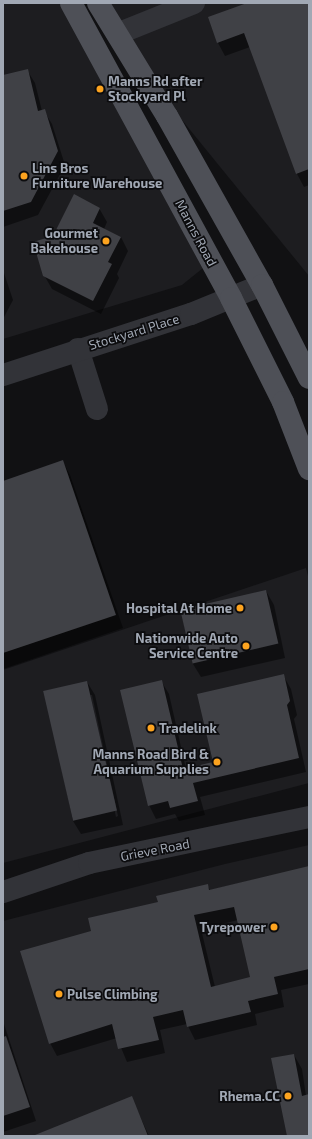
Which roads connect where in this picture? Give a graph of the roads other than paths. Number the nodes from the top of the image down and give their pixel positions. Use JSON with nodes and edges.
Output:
{"nodes":[{"id":1,"x":71,"y":3,"type":"edge"},
{"id":2,"x":98,"y":3,"type":"edge"},
{"id":3,"x":194,"y":3,"type":"edge"},
{"id":4,"x":117,"y":34,"type":"junction"},
{"id":5,"x":262,"y":285,"type":"junction"},
{"id":6,"x":231,"y":298,"type":"junction"},
{"id":7,"x":78,"y":350,"type":"junction"},
{"id":8,"x":3,"y":375,"type":"edge"},
{"id":9,"x":309,"y":378,"type":"edge"},
{"id":10,"x":97,"y":409,"type":"dead end"},
{"id":11,"x":309,"y":469,"type":"edge"},
{"id":12,"x":309,"y":817,"type":"edge"},
{"id":13,"x":3,"y":892,"type":"edge"}],
"edges":[{"from":1,"to":6,"type":"main road","name":"Manns Road"},
{"from":2,"to":4,"type":"main road"},
{"from":3,"to":4,"type":"street"},
{"from":4,"to":5,"type":"main road"},
{"from":5,"to":6,"type":"street","name":"Stockyard Place"},
{"from":5,"to":9,"type":"main road"},
{"from":6,"to":7,"type":"street","name":"Stockyard Place"},
{"from":6,"to":11,"type":"main road","name":"Manns Road"},
{"from":7,"to":8,"type":"street","name":"Stockyard Place"},
{"from":7,"to":10,"type":"street"},
{"from":12,"to":13,"type":"street","name":"Grieve Road"}]}
